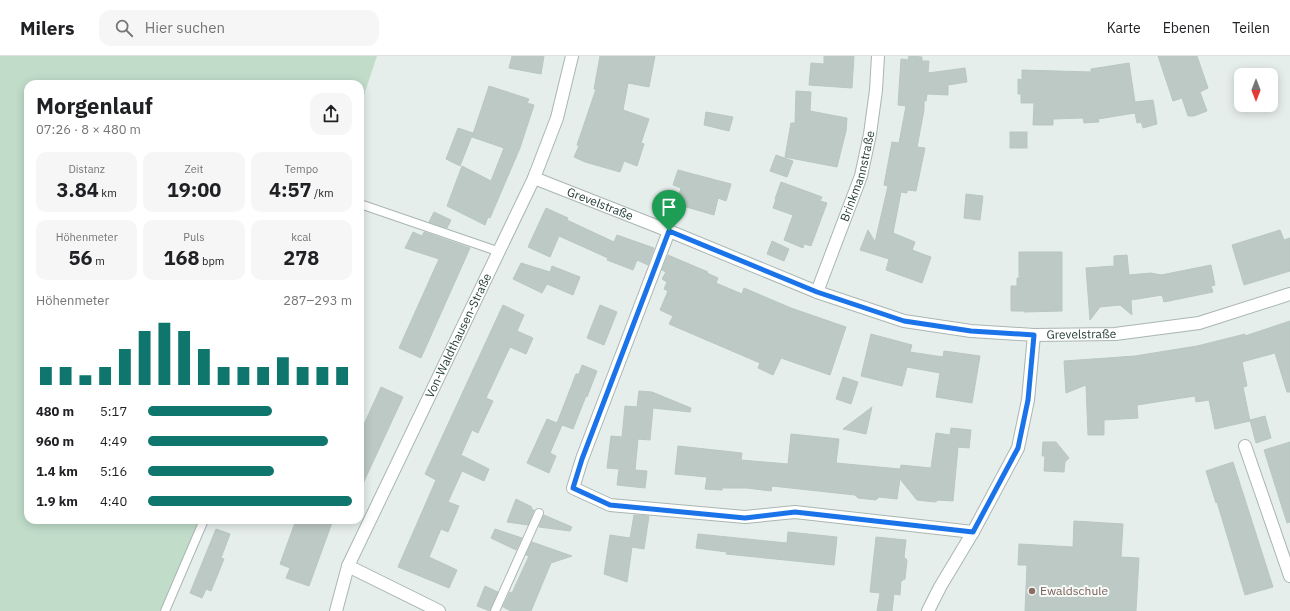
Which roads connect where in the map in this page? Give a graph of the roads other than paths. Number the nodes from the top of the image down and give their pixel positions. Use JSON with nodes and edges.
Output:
{"nodes":[{"id":1,"x":572,"y":56,"type":"edge"},
{"id":2,"x":878,"y":56,"type":"edge"},
{"id":3,"x":534,"y":178,"type":"junction"},
{"id":4,"x":364,"y":205,"type":"edge"},
{"id":5,"x":669,"y":231,"type":"junction"},
{"id":6,"x":500,"y":252,"type":"junction"},
{"id":7,"x":817,"y":292,"type":"junction"},
{"id":8,"x":1290,"y":294,"type":"edge"},
{"id":9,"x":1034,"y":335,"type":"junction"},
{"id":10,"x":1245,"y":446,"type":"dead end"},
{"id":11,"x":539,"y":513,"type":"dead end"},
{"id":12,"x":202,"y":524,"type":"edge"},
{"id":13,"x":973,"y":532,"type":"junction"},
{"id":14,"x":348,"y":566,"type":"junction"},
{"id":15,"x":1290,"y":577,"type":"edge"},
{"id":16,"x":165,"y":611,"type":"edge"},
{"id":17,"x":336,"y":611,"type":"edge"},
{"id":18,"x":439,"y":611,"type":"edge"},
{"id":19,"x":495,"y":611,"type":"edge"},
{"id":20,"x":928,"y":611,"type":"edge"}],
"edges":[{"from":1,"to":3,"type":"street","name":"Von-Waldthausen-Straße"},
{"from":2,"to":7,"type":"street","name":"Brinkmannstraße"},
{"from":3,"to":5,"type":"street","name":"Grevelstraße"},
{"from":3,"to":6,"type":"street","name":"Von-Waldthausen-Straße"},
{"from":4,"to":6,"type":"lane"},
{"from":5,"to":7,"type":"street","name":"Grevelstraße"},
{"from":5,"to":13,"type":"street"},
{"from":6,"to":14,"type":"street","name":"Von-Waldthausen-Straße"},
{"from":7,"to":9,"type":"street","name":"Grevelstraße"},
{"from":8,"to":9,"type":"street","name":"Grevelstraße"},
{"from":9,"to":13,"type":"street"},
{"from":10,"to":15,"type":"street"},
{"from":11,"to":19,"type":"lane"},
{"from":12,"to":16,"type":"lane"},
{"from":13,"to":20,"type":"street"},
{"from":14,"to":17,"type":"street","name":"Von-Waldthausen-Straße"},
{"from":14,"to":18,"type":"street"}]}
